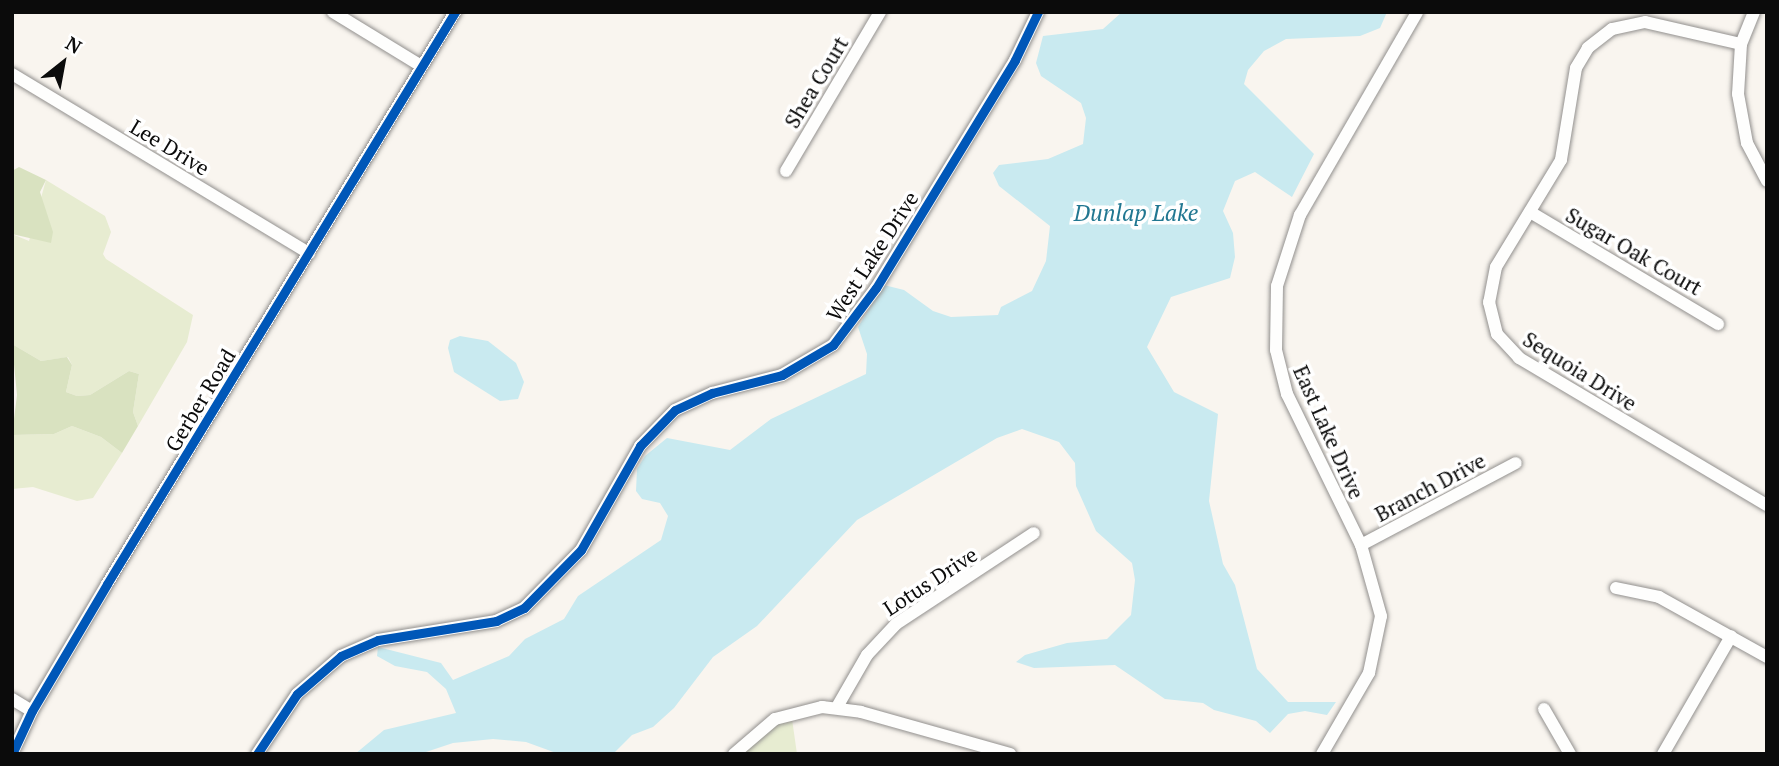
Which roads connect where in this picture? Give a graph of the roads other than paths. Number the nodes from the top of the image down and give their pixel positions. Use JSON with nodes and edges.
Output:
{"nodes":[{"id":1,"x":333,"y":12,"type":"edge"},
{"id":2,"x":455,"y":12,"type":"edge"},
{"id":3,"x":880,"y":12,"type":"edge"},
{"id":4,"x":1038,"y":12,"type":"edge"},
{"id":5,"x":1417,"y":12,"type":"edge"},
{"id":6,"x":1754,"y":12,"type":"edge"},
{"id":7,"x":1741,"y":44,"type":"junction"},
{"id":8,"x":421,"y":66,"type":"junction"},
{"id":9,"x":12,"y":74,"type":"edge"},
{"id":10,"x":786,"y":171,"type":"dead end"},
{"id":11,"x":1767,"y":181,"type":"edge"},
{"id":12,"x":1530,"y":212,"type":"junction"},
{"id":13,"x":309,"y":253,"type":"junction"},
{"id":14,"x":1718,"y":324,"type":"dead end"},
{"id":15,"x":1516,"y":463,"type":"dead end"},
{"id":16,"x":1767,"y":505,"type":"edge"},
{"id":17,"x":1034,"y":533,"type":"dead end"},
{"id":18,"x":1361,"y":545,"type":"junction"},
{"id":19,"x":1616,"y":588,"type":"dead end"},
{"id":20,"x":1731,"y":636,"type":"junction"},
{"id":21,"x":1767,"y":657,"type":"edge"},
{"id":22,"x":12,"y":699,"type":"edge"},
{"id":23,"x":837,"y":708,"type":"junction"},
{"id":24,"x":1544,"y":709,"type":"dead end"},
{"id":25,"x":32,"y":711,"type":"junction"},
{"id":26,"x":12,"y":754,"type":"edge"},
{"id":27,"x":257,"y":754,"type":"edge"},
{"id":28,"x":734,"y":754,"type":"edge"},
{"id":29,"x":1010,"y":754,"type":"edge"},
{"id":30,"x":1322,"y":754,"type":"edge"},
{"id":31,"x":1570,"y":754,"type":"edge"},
{"id":32,"x":1663,"y":754,"type":"edge"}],
"edges":[{"from":1,"to":8,"type":"street"},
{"from":2,"to":8,"type":"street","name":"Gerber Road"},
{"from":3,"to":10,"type":"street","name":"Shea Court"},
{"from":4,"to":27,"type":"street","name":"West Lake Drive"},
{"from":5,"to":18,"type":"street","name":"East Lake Drive"},
{"from":6,"to":7,"type":"street"},
{"from":7,"to":11,"type":"street"},
{"from":7,"to":12,"type":"street","name":"Sequoia Drive"},
{"from":8,"to":13,"type":"street","name":"Gerber Road"},
{"from":9,"to":13,"type":"street","name":"Lee Drive"},
{"from":12,"to":14,"type":"street","name":"Sugar Oak Court"},
{"from":12,"to":16,"type":"street","name":"Sequoia Drive"},
{"from":13,"to":25,"type":"street","name":"Gerber Road"},
{"from":15,"to":18,"type":"street","name":"Branch Drive"},
{"from":17,"to":23,"type":"street","name":"Lotus Drive"},
{"from":18,"to":30,"type":"street","name":"East Lake Drive"},
{"from":19,"to":20,"type":"street"},
{"from":20,"to":21,"type":"street"},
{"from":20,"to":32,"type":"street"},
{"from":22,"to":25,"type":"street"},
{"from":23,"to":28,"type":"street"},
{"from":23,"to":29,"type":"street"},
{"from":24,"to":31,"type":"street"},
{"from":25,"to":26,"type":"street","name":"Gerber Road"}]}
